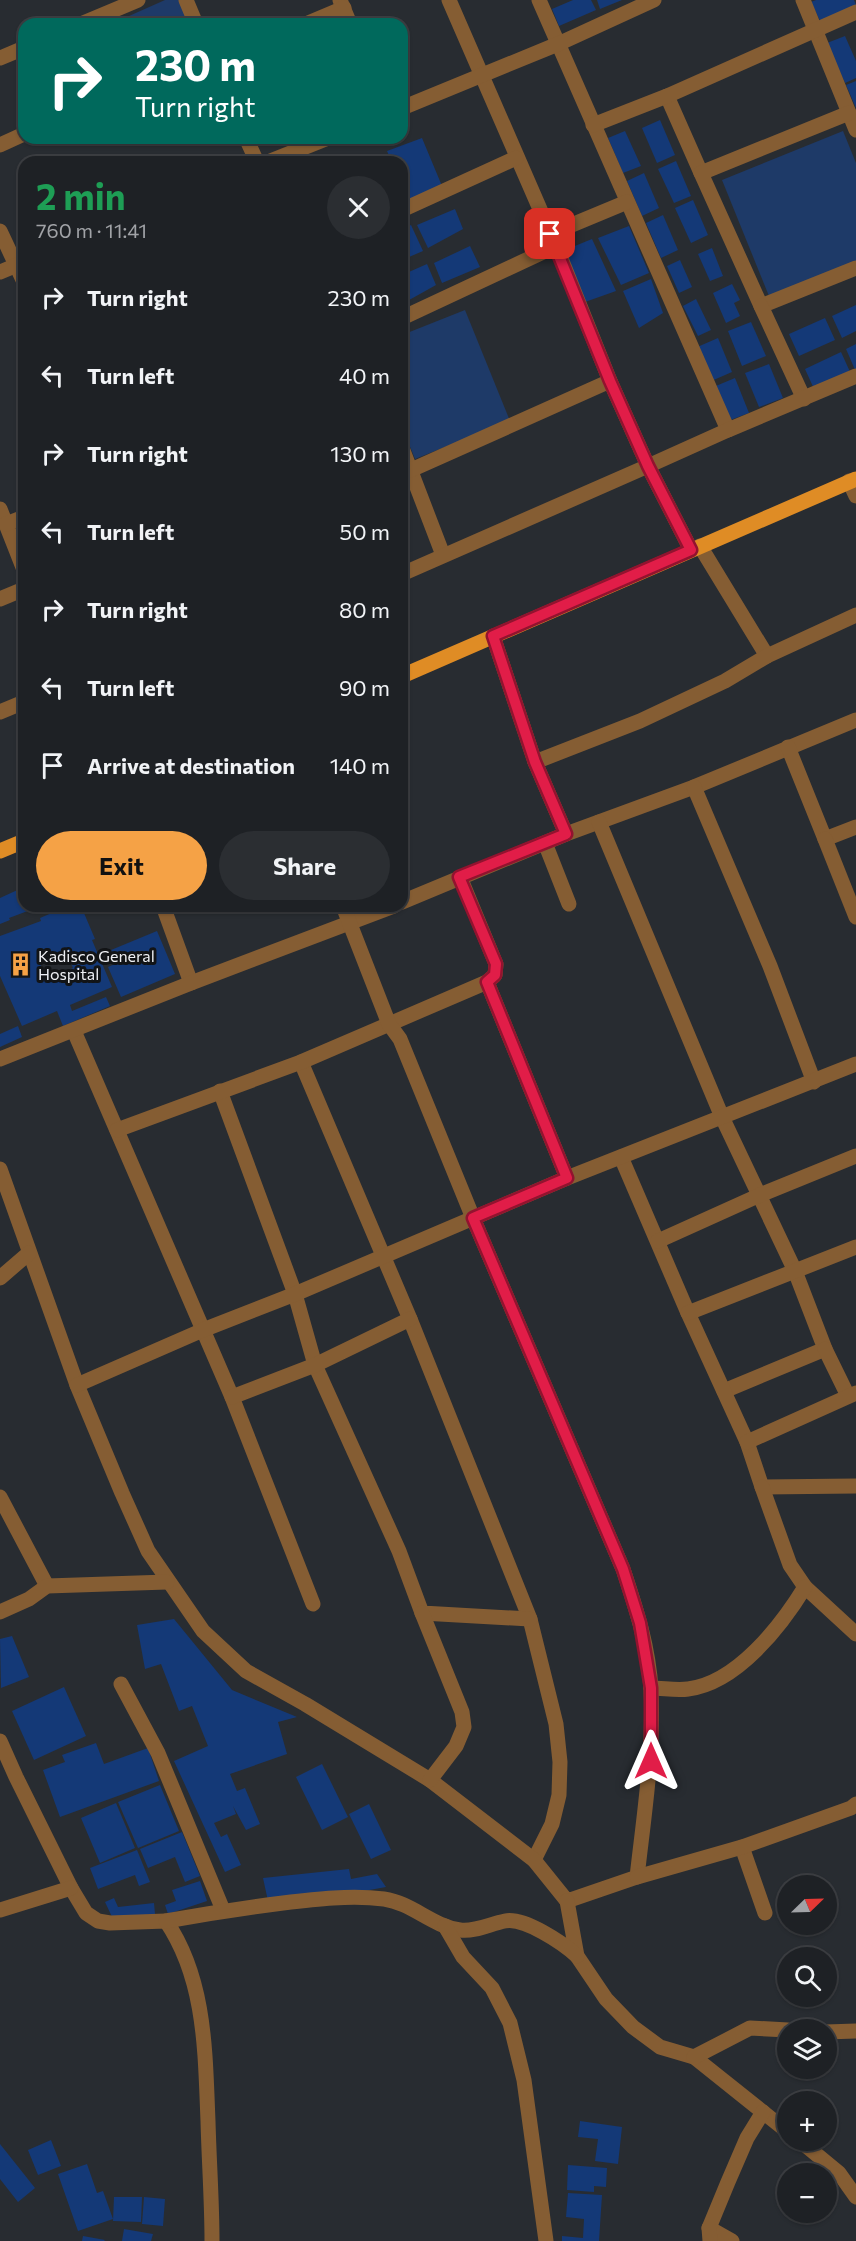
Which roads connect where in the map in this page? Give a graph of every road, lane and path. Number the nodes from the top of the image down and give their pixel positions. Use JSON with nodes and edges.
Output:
{"nodes":[{"id":1,"x":138,"y":0,"type":"edge"},
{"id":2,"x":186,"y":0,"type":"edge"},
{"id":3,"x":449,"y":0,"type":"edge"},
{"id":4,"x":539,"y":0,"type":"edge"},
{"id":5,"x":654,"y":0,"type":"edge"},
{"id":6,"x":803,"y":0,"type":"edge"},
{"id":7,"x":342,"y":4,"type":"edge"},
{"id":8,"x":856,"y":12,"type":"edge"},
{"id":9,"x":95,"y":18,"type":"edge"},
{"id":10,"x":194,"y":18,"type":"edge"},
{"id":11,"x":317,"y":18,"type":"edge"},
{"id":12,"x":348,"y":18,"type":"edge"},
{"id":13,"x":814,"y":29,"type":"junction"},
{"id":14,"x":558,"y":44,"type":"junction"},
{"id":15,"x":18,"y":50,"type":"edge"},
{"id":16,"x":0,"y":58,"type":"edge"},
{"id":17,"x":481,"y":76,"type":"junction"},
{"id":18,"x":667,"y":96,"type":"junction"},
{"id":19,"x":408,"y":106,"type":"edge"},
{"id":20,"x":849,"y":113,"type":"junction"},
{"id":21,"x":593,"y":125,"type":"junction"},
{"id":22,"x":856,"y":130,"type":"edge"},
{"id":23,"x":18,"y":137,"type":"edge"},
{"id":24,"x":313,"y":144,"type":"edge"},
{"id":25,"x":0,"y":145,"type":"edge"},
{"id":26,"x":283,"y":156,"type":"edge"},
{"id":27,"x":516,"y":158,"type":"junction"},
{"id":28,"x":702,"y":174,"type":"junction"},
{"id":29,"x":627,"y":202,"type":"junction"},
{"id":30,"x":408,"y":207,"type":"edge"},
{"id":31,"x":0,"y":231,"type":"edge"},
{"id":32,"x":553,"y":240,"type":"junction"},
{"id":33,"x":18,"y":260,"type":"edge"},
{"id":34,"x":18,"y":264,"type":"edge"},
{"id":35,"x":856,"y":268,"type":"edge"},
{"id":36,"x":0,"y":272,"type":"edge"},
{"id":37,"x":761,"y":306,"type":"junction"},
{"id":38,"x":408,"y":315,"type":"edge"},
{"id":39,"x":856,"y":376,"type":"edge"},
{"id":40,"x":610,"y":381,"type":"junction"},
{"id":41,"x":804,"y":399,"type":"junction"},
{"id":42,"x":728,"y":430,"type":"junction"},
{"id":43,"x":408,"y":463,"type":"edge"},
{"id":44,"x":648,"y":466,"type":"junction"},
{"id":45,"x":411,"y":470,"type":"junction"},
{"id":46,"x":853,"y":480,"type":"edge"},
{"id":47,"x":856,"y":496,"type":"edge"},
{"id":48,"x":0,"y":509,"type":"edge"},
{"id":49,"x":18,"y":519,"type":"edge"},
{"id":50,"x":6,"y":524,"type":"junction"},
{"id":51,"x":696,"y":548,"type":"junction"},
{"id":52,"x":18,"y":555,"type":"edge"},
{"id":53,"x":443,"y":555,"type":"junction"},
{"id":54,"x":408,"y":571,"type":"edge"},
{"id":55,"x":18,"y":592,"type":"edge"},
{"id":56,"x":0,"y":599,"type":"edge"},
{"id":57,"x":856,"y":615,"type":"edge"},
{"id":58,"x":493,"y":636,"type":"junction"},
{"id":59,"x":767,"y":656,"type":"junction"},
{"id":60,"x":408,"y":672,"type":"edge"},
{"id":61,"x":18,"y":704,"type":"edge"},
{"id":62,"x":0,"y":712,"type":"edge"},
{"id":63,"x":856,"y":720,"type":"edge"},
{"id":64,"x":788,"y":747,"type":"junction"},
{"id":65,"x":535,"y":762,"type":"junction"},
{"id":66,"x":694,"y":787,"type":"junction"},
{"id":67,"x":599,"y":822,"type":"junction"},
{"id":68,"x":856,"y":827,"type":"edge"},
{"id":69,"x":566,"y":834,"type":"junction"},
{"id":70,"x":825,"y":839,"type":"junction"},
{"id":71,"x":545,"y":843,"type":"junction"},
{"id":72,"x":18,"y":844,"type":"edge"},
{"id":73,"x":0,"y":851,"type":"edge"},
{"id":74,"x":459,"y":877,"type":"junction"},
{"id":75,"x":408,"y":899,"type":"edge"},
{"id":76,"x":569,"y":904,"type":"dead end"},
{"id":77,"x":165,"y":912,"type":"edge"},
{"id":78,"x":345,"y":912,"type":"edge"},
{"id":79,"x":379,"y":912,"type":"edge"},
{"id":80,"x":856,"y":917,"type":"edge"},
{"id":81,"x":349,"y":924,"type":"junction"},
{"id":82,"x":487,"y":982,"type":"junction"},
{"id":83,"x":191,"y":983,"type":"junction"},
{"id":84,"x":389,"y":1023,"type":"junction"},
{"id":85,"x":74,"y":1031,"type":"junction"},
{"id":86,"x":0,"y":1059,"type":"edge"},
{"id":87,"x":301,"y":1062,"type":"junction"},
{"id":88,"x":856,"y":1064,"type":"edge"},
{"id":89,"x":814,"y":1082,"type":"junction"},
{"id":90,"x":220,"y":1091,"type":"junction"},
{"id":91,"x":722,"y":1117,"type":"junction"},
{"id":92,"x":117,"y":1130,"type":"junction"},
{"id":93,"x":856,"y":1156,"type":"edge"},
{"id":94,"x":621,"y":1157,"type":"junction"},
{"id":95,"x":0,"y":1169,"type":"edge"},
{"id":96,"x":567,"y":1178,"type":"junction"},
{"id":97,"x":760,"y":1195,"type":"junction"},
{"id":98,"x":473,"y":1218,"type":"junction"},
{"id":99,"x":658,"y":1241,"type":"junction"},
{"id":100,"x":856,"y":1246,"type":"edge"},
{"id":101,"x":29,"y":1253,"type":"junction"},
{"id":102,"x":382,"y":1256,"type":"junction"},
{"id":103,"x":795,"y":1271,"type":"junction"},
{"id":104,"x":0,"y":1278,"type":"edge"},
{"id":105,"x":295,"y":1294,"type":"junction"},
{"id":106,"x":688,"y":1313,"type":"junction"},
{"id":107,"x":410,"y":1319,"type":"junction"},
{"id":108,"x":203,"y":1330,"type":"junction"},
{"id":109,"x":825,"y":1349,"type":"junction"},
{"id":110,"x":315,"y":1365,"type":"junction"},
{"id":111,"x":77,"y":1385,"type":"junction"},
{"id":112,"x":724,"y":1391,"type":"junction"},
{"id":113,"x":852,"y":1394,"type":"edge"},
{"id":114,"x":232,"y":1397,"type":"junction"},
{"id":115,"x":747,"y":1442,"type":"junction"},
{"id":116,"x":856,"y":1486,"type":"edge"},
{"id":117,"x":762,"y":1487,"type":"junction"},
{"id":118,"x":0,"y":1497,"type":"edge"},
{"id":119,"x":167,"y":1582,"type":"junction"},
{"id":120,"x":47,"y":1586,"type":"junction"},
{"id":121,"x":805,"y":1587,"type":"junction"},
{"id":122,"x":313,"y":1604,"type":"dead end"},
{"id":123,"x":0,"y":1612,"type":"edge"},
{"id":124,"x":422,"y":1613,"type":"junction"},
{"id":125,"x":530,"y":1619,"type":"junction"},
{"id":126,"x":856,"y":1634,"type":"edge"},
{"id":127,"x":121,"y":1684,"type":"dead end"},
{"id":128,"x":651,"y":1688,"type":"junction"},
{"id":129,"x":0,"y":1741,"type":"edge"},
{"id":130,"x":430,"y":1780,"type":"junction"},
{"id":131,"x":856,"y":1804,"type":"edge"},
{"id":132,"x":742,"y":1847,"type":"junction"},
{"id":133,"x":534,"y":1860,"type":"junction"},
{"id":134,"x":637,"y":1877,"type":"junction"},
{"id":135,"x":71,"y":1888,"type":"junction"},
{"id":136,"x":567,"y":1901,"type":"junction"},
{"id":137,"x":0,"y":1910,"type":"edge"},
{"id":138,"x":223,"y":1910,"type":"junction"},
{"id":139,"x":765,"y":1913,"type":"dead end"},
{"id":140,"x":166,"y":1921,"type":"junction"},
{"id":141,"x":445,"y":1926,"type":"junction"},
{"id":142,"x":577,"y":1956,"type":"junction"},
{"id":143,"x":777,"y":2029,"type":"edge"},
{"id":144,"x":837,"y":2031,"type":"edge"},
{"id":145,"x":856,"y":2031,"type":"edge"},
{"id":146,"x":694,"y":2057,"type":"junction"},
{"id":147,"x":763,"y":2112,"type":"junction"},
{"id":148,"x":777,"y":2123,"type":"edge"},
{"id":149,"x":812,"y":2151,"type":"edge"},
{"id":150,"x":856,"y":2197,"type":"edge"},
{"id":151,"x":710,"y":2234,"type":"edge"},
{"id":152,"x":212,"y":2241,"type":"edge"},
{"id":153,"x":546,"y":2241,"type":"edge"},
{"id":154,"x":732,"y":2241,"type":"edge"}],
"edges":[{"from":1,"to":9,"type":"street"},
{"from":2,"to":10,"type":"street"},
{"from":3,"to":17,"type":"street"},
{"from":4,"to":14,"type":"street"},
{"from":5,"to":14,"type":"street"},
{"from":6,"to":13,"type":"street"},
{"from":7,"to":11,"type":"street"},
{"from":7,"to":12,"type":"street"},
{"from":8,"to":13,"type":"street"},
{"from":13,"to":18,"type":"street"},
{"from":13,"to":20,"type":"street"},
{"from":14,"to":17,"type":"street"},
{"from":14,"to":21,"type":"street"},
{"from":15,"to":16,"type":"street"},
{"from":17,"to":19,"type":"street"},
{"from":17,"to":27,"type":"street"},
{"from":18,"to":21,"type":"street"},
{"from":18,"to":28,"type":"street"},
{"from":20,"to":22,"type":"street"},
{"from":20,"to":28,"type":"street"},
{"from":21,"to":29,"type":"street"},
{"from":23,"to":25,"type":"street"},
{"from":24,"to":26,"type":"street"},
{"from":27,"to":30,"type":"street"},
{"from":27,"to":32,"type":"street"},
{"from":28,"to":37,"type":"street"},
{"from":29,"to":32,"type":"street"},
{"from":29,"to":42,"type":"street"},
{"from":31,"to":33,"type":"street"},
{"from":32,"to":38,"type":"street"},
{"from":32,"to":40,"type":"street"},
{"from":34,"to":36,"type":"street"},
{"from":35,"to":37,"type":"street"},
{"from":37,"to":41,"type":"street"},
{"from":39,"to":41,"type":"street"},
{"from":40,"to":44,"type":"street"},
{"from":40,"to":45,"type":"street"},
{"from":41,"to":42,"type":"street"},
{"from":42,"to":44,"type":"street"},
{"from":43,"to":45,"type":"street"},
{"from":44,"to":51,"type":"street"},
{"from":44,"to":53,"type":"street"},
{"from":45,"to":53,"type":"street"},
{"from":46,"to":47,"type":"street"},
{"from":46,"to":51,"type":"main road"},
{"from":48,"to":50,"type":"street"},
{"from":49,"to":50,"type":"street"},
{"from":50,"to":52,"type":"street"},
{"from":51,"to":58,"type":"main road"},
{"from":51,"to":59,"type":"street"},
{"from":53,"to":54,"type":"street"},
{"from":55,"to":56,"type":"street"},
{"from":57,"to":59,"type":"street"},
{"from":58,"to":60,"type":"main road"},
{"from":58,"to":65,"type":"street"},
{"from":59,"to":65,"type":"street"},
{"from":61,"to":62,"type":"street"},
{"from":63,"to":64,"type":"street"},
{"from":64,"to":66,"type":"street"},
{"from":64,"to":70,"type":"street"},
{"from":65,"to":69,"type":"street"},
{"from":66,"to":67,"type":"street"},
{"from":66,"to":89,"type":"street"},
{"from":67,"to":69,"type":"street"},
{"from":67,"to":91,"type":"street"},
{"from":68,"to":70,"type":"street"},
{"from":69,"to":71,"type":"street"},
{"from":70,"to":80,"type":"street"},
{"from":71,"to":74,"type":"street"},
{"from":71,"to":76,"type":"street"},
{"from":72,"to":73,"type":"main road"},
{"from":74,"to":75,"type":"street"},
{"from":74,"to":82,"type":"street"},
{"from":77,"to":83,"type":"street"},
{"from":78,"to":81,"type":"street"},
{"from":79,"to":81,"type":"street"},
{"from":81,"to":83,"type":"street"},
{"from":81,"to":84,"type":"street"},
{"from":82,"to":84,"type":"street"},
{"from":82,"to":96,"type":"street"},
{"from":83,"to":85,"type":"street"},
{"from":84,"to":87,"type":"street"},
{"from":84,"to":98,"type":"street"},
{"from":85,"to":86,"type":"street"},
{"from":85,"to":92,"type":"street"},
{"from":87,"to":90,"type":"street"},
{"from":87,"to":102,"type":"street"},
{"from":88,"to":89,"type":"street"},
{"from":89,"to":91,"type":"street"},
{"from":90,"to":92,"type":"street"},
{"from":90,"to":105,"type":"street"},
{"from":91,"to":94,"type":"street"},
{"from":91,"to":97,"type":"street"},
{"from":92,"to":108,"type":"street"},
{"from":93,"to":97,"type":"street"},
{"from":94,"to":96,"type":"street"},
{"from":94,"to":99,"type":"street"},
{"from":95,"to":101,"type":"street"},
{"from":96,"to":98,"type":"street"},
{"from":97,"to":99,"type":"street"},
{"from":97,"to":103,"type":"street"},
{"from":98,"to":102,"type":"street"},
{"from":98,"to":128,"type":"street"},
{"from":99,"to":106,"type":"street"},
{"from":100,"to":103,"type":"street"},
{"from":101,"to":104,"type":"street"},
{"from":101,"to":111,"type":"street"},
{"from":102,"to":105,"type":"street"},
{"from":102,"to":107,"type":"street"},
{"from":103,"to":106,"type":"street"},
{"from":103,"to":109,"type":"street"},
{"from":105,"to":108,"type":"street"},
{"from":105,"to":110,"type":"street"},
{"from":106,"to":112,"type":"street"},
{"from":107,"to":110,"type":"street"},
{"from":107,"to":125,"type":"street"},
{"from":108,"to":111,"type":"street"},
{"from":108,"to":114,"type":"street"},
{"from":109,"to":112,"type":"street"},
{"from":109,"to":113,"type":"street"},
{"from":110,"to":114,"type":"street"},
{"from":110,"to":124,"type":"street"},
{"from":111,"to":119,"type":"street"},
{"from":112,"to":115,"type":"street"},
{"from":113,"to":115,"type":"street"},
{"from":114,"to":122,"type":"street"},
{"from":115,"to":117,"type":"street"},
{"from":116,"to":117,"type":"street"},
{"from":117,"to":121,"type":"street"},
{"from":118,"to":120,"type":"street"},
{"from":119,"to":120,"type":"street"},
{"from":119,"to":130,"type":"street"},
{"from":120,"to":123,"type":"street"},
{"from":121,"to":126,"type":"street"},
{"from":121,"to":128,"type":"street"},
{"from":124,"to":125,"type":"street"},
{"from":124,"to":130,"type":"street"},
{"from":125,"to":133,"type":"street"},
{"from":127,"to":138,"type":"street"},
{"from":128,"to":134,"type":"street"},
{"from":129,"to":135,"type":"street"},
{"from":130,"to":133,"type":"street"},
{"from":131,"to":132,"type":"street"},
{"from":132,"to":134,"type":"street"},
{"from":132,"to":139,"type":"street"},
{"from":133,"to":136,"type":"street"},
{"from":134,"to":136,"type":"street"},
{"from":135,"to":137,"type":"street"},
{"from":135,"to":140,"type":"street"},
{"from":136,"to":142,"type":"street"},
{"from":138,"to":140,"type":"street"},
{"from":138,"to":141,"type":"street"},
{"from":140,"to":152,"type":"street"},
{"from":141,"to":142,"type":"street"},
{"from":141,"to":153,"type":"street"},
{"from":142,"to":146,"type":"street"},
{"from":143,"to":146,"type":"street"},
{"from":144,"to":145,"type":"street"},
{"from":146,"to":147,"type":"street"},
{"from":147,"to":148,"type":"street"},
{"from":147,"to":151,"type":"street"},
{"from":149,"to":150,"type":"street"},
{"from":151,"to":154,"type":"street"}]}
